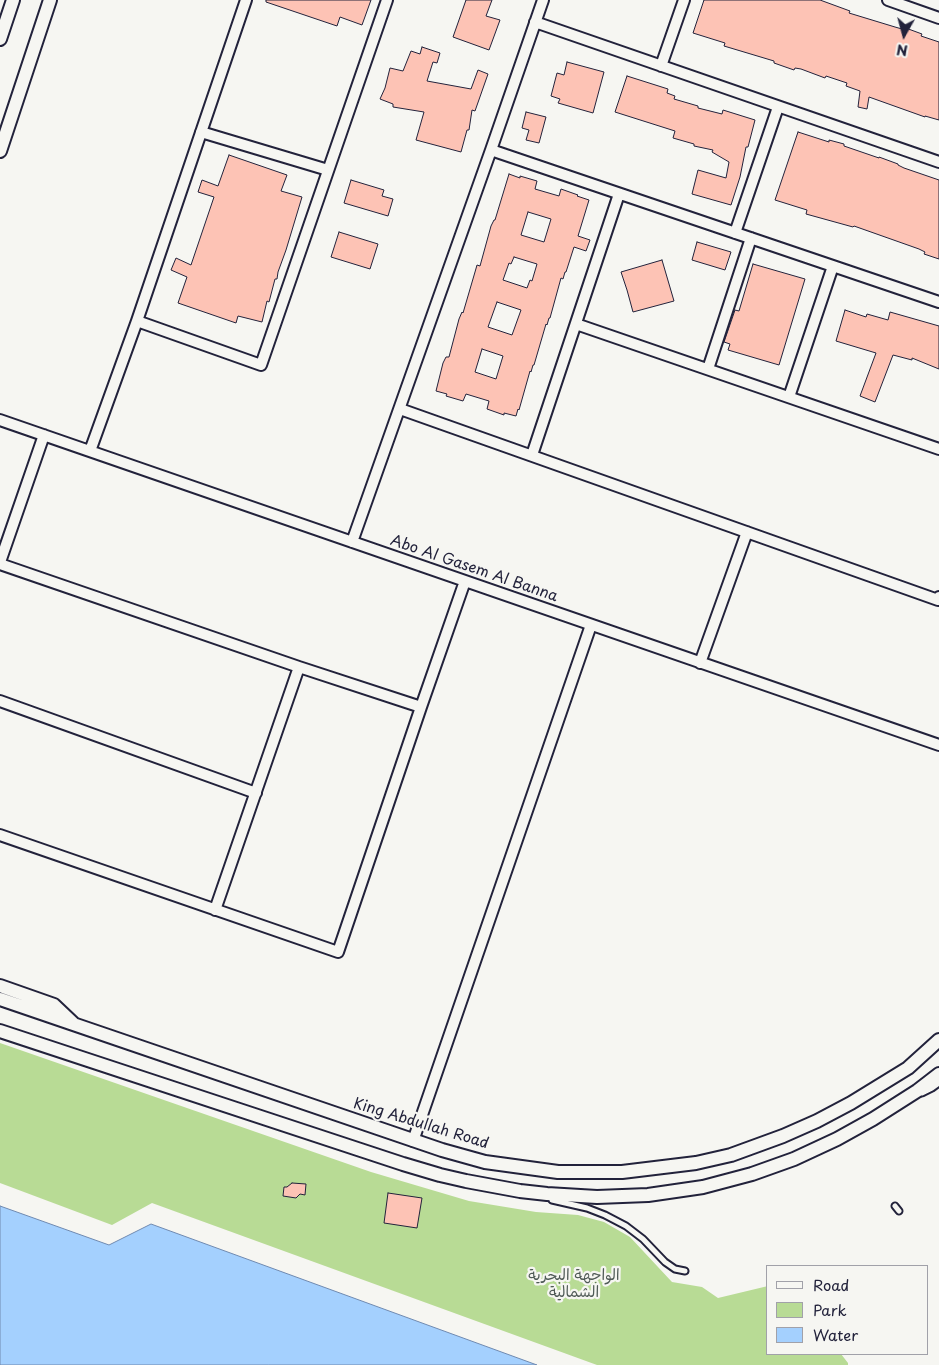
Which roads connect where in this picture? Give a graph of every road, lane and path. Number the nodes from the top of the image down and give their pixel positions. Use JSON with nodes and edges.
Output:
{"nodes":[{"id":1,"x":13,"y":0,"type":"edge"},
{"id":2,"x":50,"y":0,"type":"edge"},
{"id":3,"x":246,"y":0,"type":"edge"},
{"id":4,"x":387,"y":0,"type":"edge"},
{"id":5,"x":542,"y":0,"type":"edge"},
{"id":6,"x":684,"y":0,"type":"edge"},
{"id":7,"x":888,"y":0,"type":"edge"},
{"id":8,"x":939,"y":18,"type":"edge"},
{"id":9,"x":535,"y":22,"type":"junction"},
{"id":10,"x":0,"y":39,"type":"edge"},
{"id":11,"x":661,"y":66,"type":"junction"},
{"id":12,"x":778,"y":106,"type":"junction"},
{"id":13,"x":201,"y":132,"type":"junction"},
{"id":14,"x":491,"y":150,"type":"junction"},
{"id":15,"x":0,"y":151,"type":"edge"},
{"id":16,"x":939,"y":162,"type":"edge"},
{"id":17,"x":328,"y":170,"type":"junction"},
{"id":18,"x":619,"y":194,"type":"junction"},
{"id":19,"x":735,"y":233,"type":"junction"},
{"id":20,"x":751,"y":238,"type":"junction"},
{"id":21,"x":833,"y":266,"type":"junction"},
{"id":22,"x":939,"y":302,"type":"edge"},
{"id":23,"x":137,"y":321,"type":"junction"},
{"id":24,"x":576,"y":324,"type":"junction"},
{"id":25,"x":708,"y":369,"type":"junction"},
{"id":26,"x":789,"y":397,"type":"junction"},
{"id":27,"x":400,"y":409,"type":"junction"},
{"id":28,"x":0,"y":420,"type":"edge"},
{"id":29,"x":44,"y":435,"type":"junction"},
{"id":30,"x":939,"y":449,"type":"edge"},
{"id":31,"x":90,"y":451,"type":"junction"},
{"id":32,"x":532,"y":455,"type":"junction"},
{"id":33,"x":747,"y":532,"type":"junction"},
{"id":34,"x":352,"y":542,"type":"junction"},
{"id":35,"x":0,"y":563,"type":"edge"},
{"id":36,"x":465,"y":581,"type":"junction"},
{"id":37,"x":939,"y":597,"type":"edge"},
{"id":38,"x":591,"y":625,"type":"junction"},
{"id":39,"x":700,"y":663,"type":"junction"},
{"id":40,"x":299,"y":667,"type":"junction"},
{"id":41,"x":0,"y":701,"type":"edge"},
{"id":42,"x":421,"y":707,"type":"junction"},
{"id":43,"x":939,"y":745,"type":"edge"},
{"id":44,"x":256,"y":793,"type":"junction"},
{"id":45,"x":0,"y":836,"type":"edge"},
{"id":46,"x":215,"y":910,"type":"junction"},
{"id":47,"x":0,"y":986,"type":"edge"},
{"id":48,"x":0,"y":999,"type":"edge"},
{"id":49,"x":75,"y":1024,"type":"junction"},
{"id":50,"x":0,"y":1030,"type":"edge"},
{"id":51,"x":939,"y":1040,"type":"edge"},
{"id":52,"x":939,"y":1074,"type":"edge"},
{"id":53,"x":939,"y":1083,"type":"edge"},
{"id":54,"x":903,"y":1100,"type":"junction"},
{"id":55,"x":413,"y":1141,"type":"junction"},
{"id":56,"x":520,"y":1191,"type":"junction"},
{"id":57,"x":895,"y":1206,"type":"dead end"},
{"id":58,"x":900,"y":1211,"type":"dead end"},
{"id":59,"x":685,"y":1271,"type":"dead end"}],
"edges":[{"from":1,"to":10,"type":"street"},
{"from":2,"to":15,"type":"street"},
{"from":3,"to":13,"type":"street"},
{"from":4,"to":17,"type":"street"},
{"from":5,"to":9,"type":"street"},
{"from":6,"to":11,"type":"street"},
{"from":7,"to":8,"type":"street"},
{"from":9,"to":11,"type":"street"},
{"from":9,"to":14,"type":"street"},
{"from":11,"to":12,"type":"street"},
{"from":12,"to":16,"type":"street"},
{"from":12,"to":19,"type":"street"},
{"from":13,"to":17,"type":"street"},
{"from":13,"to":23,"type":"street"},
{"from":14,"to":18,"type":"street"},
{"from":14,"to":27,"type":"street"},
{"from":17,"to":23,"type":"street"},
{"from":18,"to":19,"type":"street"},
{"from":18,"to":24,"type":"street"},
{"from":19,"to":20,"type":"street"},
{"from":20,"to":21,"type":"street"},
{"from":20,"to":25,"type":"street"},
{"from":21,"to":22,"type":"street"},
{"from":21,"to":26,"type":"street"},
{"from":23,"to":31,"type":"street"},
{"from":24,"to":25,"type":"street"},
{"from":24,"to":32,"type":"street"},
{"from":25,"to":26,"type":"street"},
{"from":26,"to":30,"type":"street"},
{"from":27,"to":32,"type":"street"},
{"from":27,"to":34,"type":"street"},
{"from":28,"to":29,"type":"street","name":"Abo Al Gasem Al Banna"},
{"from":29,"to":31,"type":"street","name":"Abo Al Gasem Al Banna"},
{"from":29,"to":35,"type":"street"},
{"from":31,"to":34,"type":"street","name":"Abo Al Gasem Al Banna"},
{"from":32,"to":33,"type":"street"},
{"from":33,"to":37,"type":"street"},
{"from":33,"to":39,"type":"street"},
{"from":34,"to":36,"type":"street","name":"Abo Al Gasem Al Banna"},
{"from":35,"to":40,"type":"street"},
{"from":36,"to":38,"type":"street","name":"Abo Al Gasem Al Banna"},
{"from":36,"to":42,"type":"street"},
{"from":38,"to":39,"type":"street","name":"Abo Al Gasem Al Banna"},
{"from":38,"to":55,"type":"street"},
{"from":39,"to":43,"type":"street","name":"Abo Al Gasem Al Banna"},
{"from":40,"to":42,"type":"street"},
{"from":40,"to":44,"type":"street"},
{"from":41,"to":44,"type":"street"},
{"from":42,"to":46,"type":"street"},
{"from":44,"to":46,"type":"street"},
{"from":45,"to":46,"type":"street"},
{"from":47,"to":49,"type":"street"},
{"from":48,"to":49,"type":"street","name":"King Abdullah Road"},
{"from":49,"to":55,"type":"street","name":"King Abdullah Road"},
{"from":50,"to":56,"type":"street"},
{"from":51,"to":55,"type":"street","name":"King Abdullah Road"},
{"from":52,"to":54,"type":"street"},
{"from":53,"to":54,"type":"lane"},
{"from":54,"to":56,"type":"street"},
{"from":56,"to":59,"type":"lane"},
{"from":57,"to":58,"type":"lane"}]}
